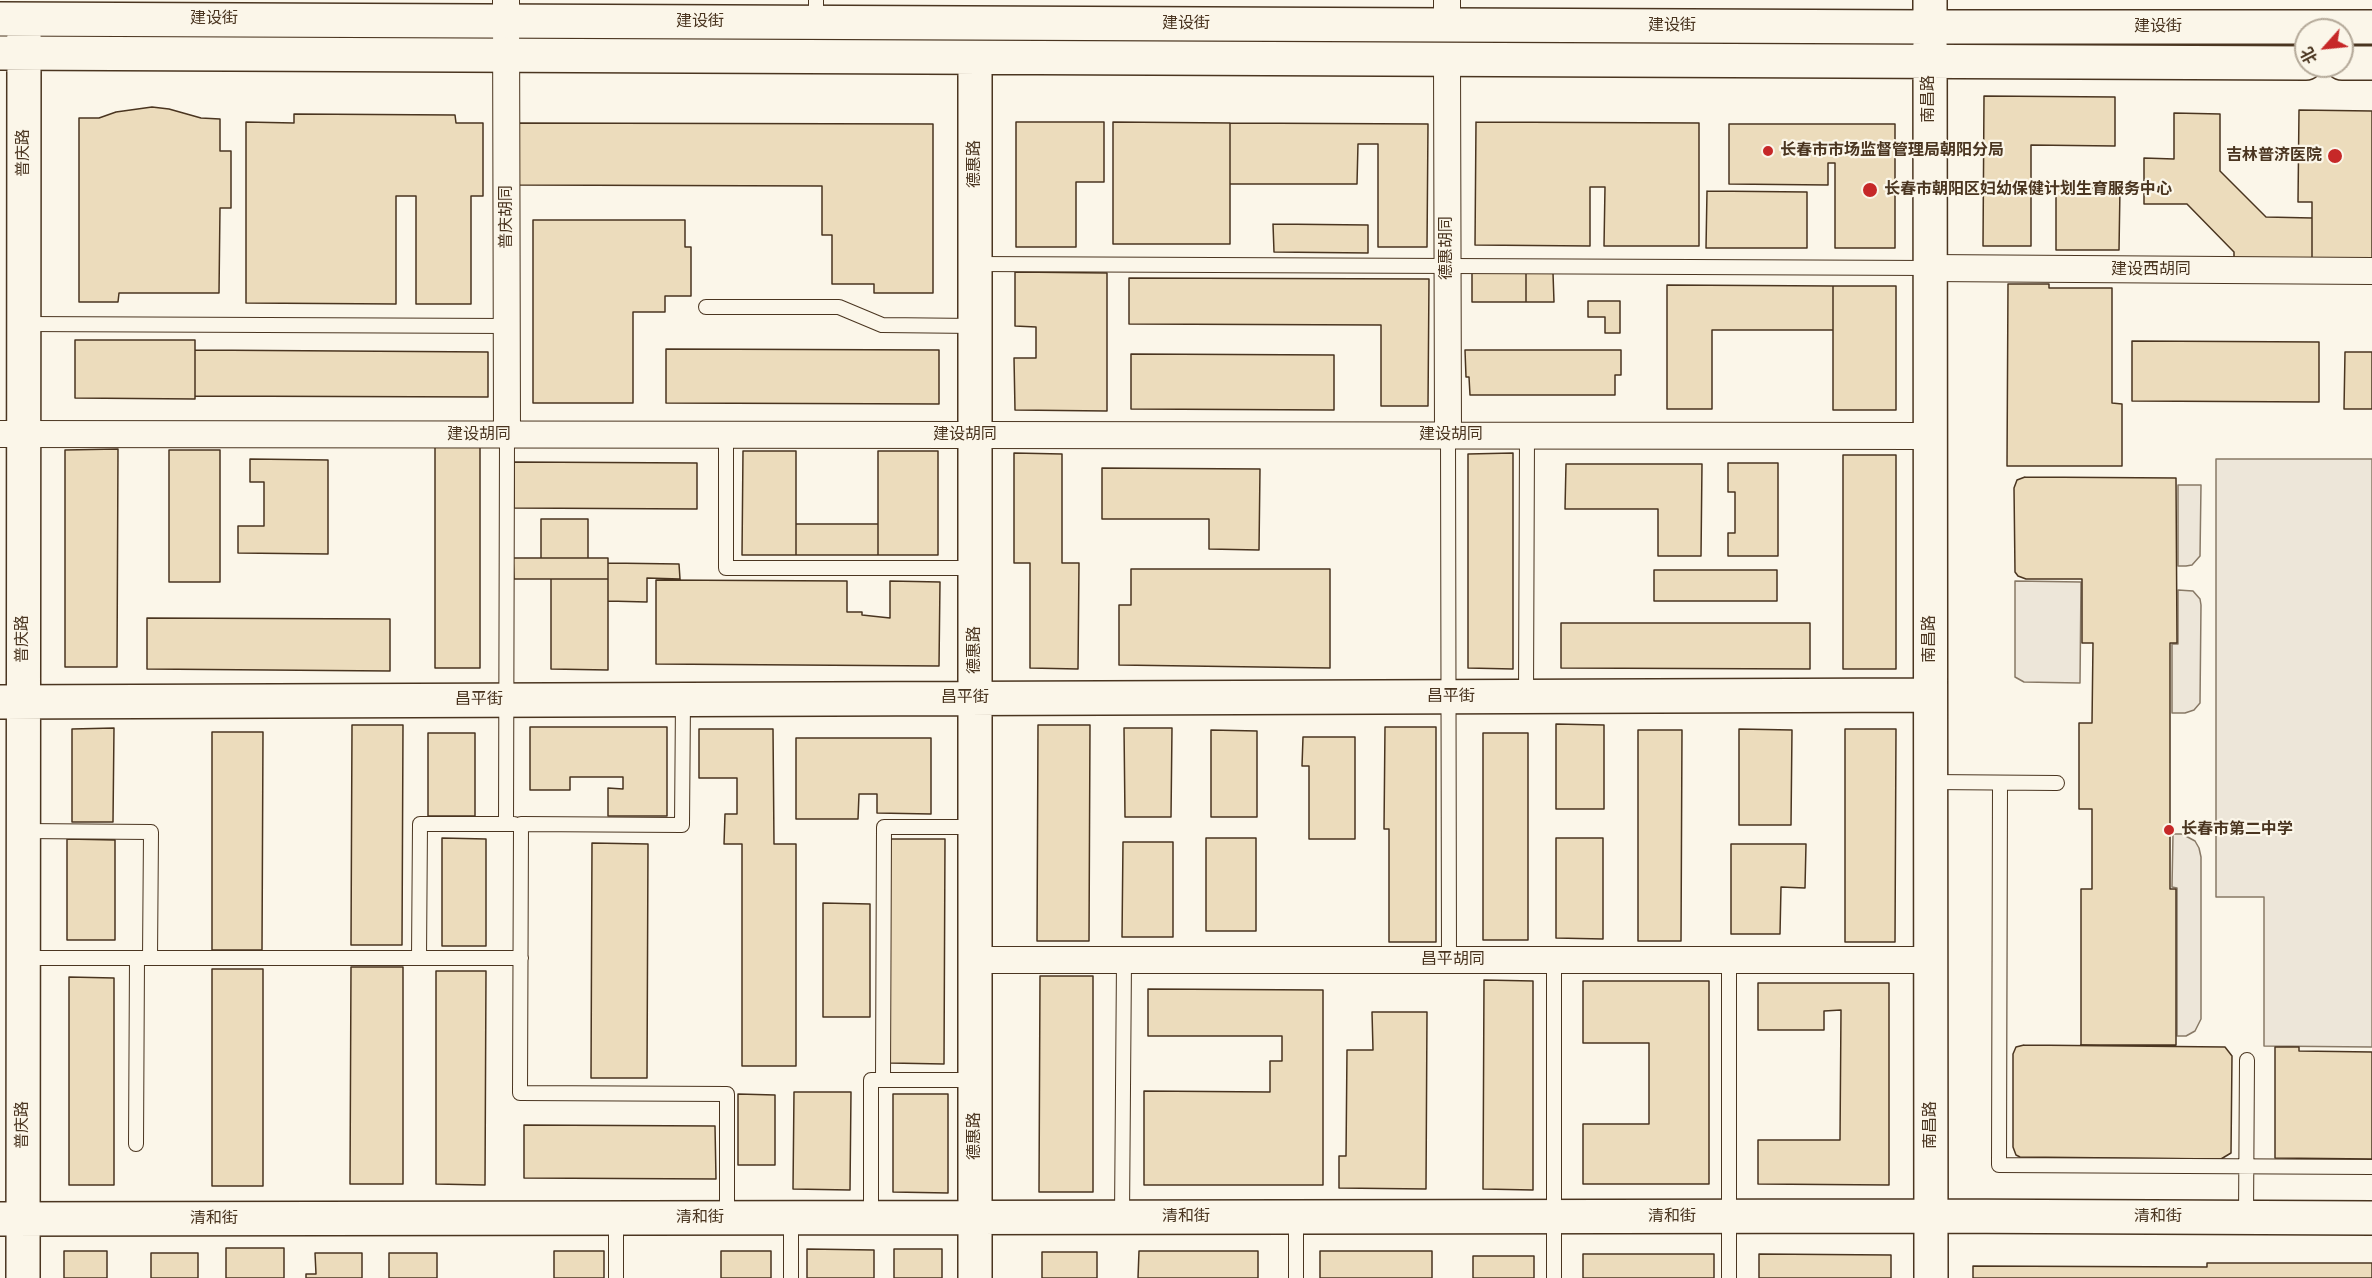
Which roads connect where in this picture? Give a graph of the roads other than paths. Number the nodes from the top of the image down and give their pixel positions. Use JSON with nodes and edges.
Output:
{"nodes":[{"id":1,"x":506,"y":10,"type":"edge"},
{"id":2,"x":816,"y":11,"type":"edge"},
{"id":3,"x":16,"y":12,"type":"edge"},
{"id":4,"x":1447,"y":13,"type":"edge"},
{"id":5,"x":1929,"y":14,"type":"edge"},
{"id":6,"x":2372,"y":27,"type":"edge"},
{"id":7,"x":12,"y":53,"type":"edge"},
{"id":8,"x":506,"y":55,"type":"junction"},
{"id":9,"x":975,"y":58,"type":"junction"},
{"id":10,"x":1447,"y":60,"type":"junction"},
{"id":11,"x":1929,"y":63,"type":"junction"},
{"id":12,"x":2294,"y":63,"type":"edge"},
{"id":13,"x":2354,"y":63,"type":"edge"},
{"id":14,"x":2372,"y":63,"type":"edge"},
{"id":15,"x":975,"y":264,"type":"junction"},
{"id":16,"x":1447,"y":266,"type":"junction"},
{"id":17,"x":1929,"y":268,"type":"junction"},
{"id":18,"x":2372,"y":271,"type":"edge"},
{"id":19,"x":706,"y":307,"type":"dead end"},
{"id":20,"x":23,"y":324,"type":"junction"},
{"id":21,"x":507,"y":326,"type":"junction"},
{"id":22,"x":975,"y":326,"type":"junction"},
{"id":23,"x":11,"y":434,"type":"edge"},
{"id":24,"x":507,"y":435,"type":"junction"},
{"id":25,"x":726,"y":435,"type":"junction"},
{"id":26,"x":975,"y":435,"type":"junction"},
{"id":27,"x":1448,"y":435,"type":"junction"},
{"id":28,"x":1527,"y":435,"type":"junction"},
{"id":29,"x":1930,"y":436,"type":"junction"},
{"id":30,"x":975,"y":568,"type":"junction"},
{"id":31,"x":1930,"y":695,"type":"junction"},
{"id":32,"x":1526,"y":696,"type":"junction"},
{"id":33,"x":1448,"y":697,"type":"junction"},
{"id":34,"x":975,"y":698,"type":"junction"},
{"id":35,"x":682,"y":699,"type":"junction"},
{"id":36,"x":506,"y":700,"type":"junction"},
{"id":37,"x":12,"y":702,"type":"edge"},
{"id":38,"x":1930,"y":782,"type":"junction"},
{"id":39,"x":2000,"y":783,"type":"junction"},
{"id":40,"x":2057,"y":783,"type":"dead end"},
{"id":41,"x":506,"y":824,"type":"junction"},
{"id":42,"x":521,"y":824,"type":"junction"},
{"id":43,"x":975,"y":827,"type":"junction"},
{"id":44,"x":23,"y":831,"type":"junction"},
{"id":45,"x":23,"y":958,"type":"junction"},
{"id":46,"x":144,"y":958,"type":"junction"},
{"id":47,"x":419,"y":958,"type":"junction"},
{"id":48,"x":521,"y":958,"type":"junction"},
{"id":49,"x":975,"y":960,"type":"junction"},
{"id":50,"x":1124,"y":960,"type":"junction"},
{"id":51,"x":1449,"y":960,"type":"junction"},
{"id":52,"x":1554,"y":960,"type":"junction"},
{"id":53,"x":1729,"y":960,"type":"junction"},
{"id":54,"x":1930,"y":960,"type":"junction"},
{"id":55,"x":2247,"y":1060,"type":"dead end"},
{"id":56,"x":883,"y":1080,"type":"junction"},
{"id":57,"x":974,"y":1080,"type":"junction"},
{"id":58,"x":136,"y":1144,"type":"dead end"},
{"id":59,"x":2247,"y":1166,"type":"junction"},
{"id":60,"x":2372,"y":1167,"type":"edge"},
{"id":61,"x":1729,"y":1216,"type":"junction"},
{"id":62,"x":1931,"y":1216,"type":"junction"},
{"id":63,"x":1122,"y":1217,"type":"junction"},
{"id":64,"x":1296,"y":1217,"type":"junction"},
{"id":65,"x":1554,"y":1217,"type":"junction"},
{"id":66,"x":2246,"y":1217,"type":"junction"},
{"id":67,"x":616,"y":1218,"type":"junction"},
{"id":68,"x":727,"y":1218,"type":"junction"},
{"id":69,"x":791,"y":1218,"type":"junction"},
{"id":70,"x":871,"y":1218,"type":"junction"},
{"id":71,"x":975,"y":1218,"type":"junction"},
{"id":72,"x":2372,"y":1218,"type":"edge"},
{"id":73,"x":11,"y":1219,"type":"edge"},
{"id":74,"x":23,"y":1278,"type":"edge"},
{"id":75,"x":616,"y":1278,"type":"edge"},
{"id":76,"x":791,"y":1278,"type":"edge"},
{"id":77,"x":975,"y":1278,"type":"edge"},
{"id":78,"x":1296,"y":1278,"type":"edge"},
{"id":79,"x":1554,"y":1278,"type":"edge"},
{"id":80,"x":1729,"y":1278,"type":"edge"},
{"id":81,"x":1931,"y":1278,"type":"edge"}],
"edges":[{"from":1,"to":2,"type":"street","name":"建设街"},
{"from":1,"to":3,"type":"street","name":"建设街"},
{"from":1,"to":8,"type":"street","name":"普庆胡同"},
{"from":2,"to":4,"type":"street","name":"建设街"},
{"from":3,"to":7,"type":"street","name":"普庆路"},
{"from":4,"to":5,"type":"street","name":"建设街"},
{"from":5,"to":6,"type":"street","name":"建设街"},
{"from":5,"to":11,"type":"street","name":"南昌路"},
{"from":7,"to":8,"type":"street","name":"建设街"},
{"from":7,"to":20,"type":"street","name":"普庆路"},
{"from":8,"to":9,"type":"street","name":"建设街"},
{"from":8,"to":21,"type":"street","name":"普庆胡同"},
{"from":9,"to":10,"type":"street","name":"建设街"},
{"from":9,"to":15,"type":"street","name":"德惠路"},
{"from":10,"to":11,"type":"street","name":"建设街"},
{"from":10,"to":16,"type":"street","name":"德惠胡同"},
{"from":11,"to":12,"type":"street","name":"建设街"},
{"from":11,"to":17,"type":"street","name":"南昌路"},
{"from":13,"to":14,"type":"street"},
{"from":15,"to":16,"type":"lane"},
{"from":15,"to":22,"type":"street","name":"德惠路"},
{"from":16,"to":17,"type":"lane"},
{"from":16,"to":27,"type":"street","name":"德惠胡同"},
{"from":17,"to":18,"type":"street","name":"建设西胡同"},
{"from":17,"to":29,"type":"street","name":"南昌路"},
{"from":19,"to":22,"type":"lane"},
{"from":20,"to":21,"type":"lane"},
{"from":20,"to":23,"type":"street","name":"普庆路"},
{"from":21,"to":24,"type":"street","name":"普庆胡同"},
{"from":22,"to":26,"type":"street","name":"德惠路"},
{"from":23,"to":24,"type":"street","name":"建设胡同"},
{"from":23,"to":37,"type":"street","name":"普庆路"},
{"from":24,"to":25,"type":"street","name":"建设胡同"},
{"from":24,"to":36,"type":"lane"},
{"from":25,"to":26,"type":"street","name":"建设胡同"},
{"from":25,"to":30,"type":"lane"},
{"from":26,"to":27,"type":"street","name":"建设胡同"},
{"from":26,"to":30,"type":"street","name":"德惠路"},
{"from":27,"to":28,"type":"street","name":"建设胡同"},
{"from":27,"to":33,"type":"lane"},
{"from":28,"to":29,"type":"street","name":"建设胡同"},
{"from":28,"to":32,"type":"lane"},
{"from":29,"to":31,"type":"street","name":"南昌路"},
{"from":30,"to":34,"type":"street","name":"德惠路"},
{"from":31,"to":32,"type":"street","name":"昌平街"},
{"from":31,"to":38,"type":"street","name":"南昌路"},
{"from":32,"to":33,"type":"street","name":"昌平街"},
{"from":33,"to":34,"type":"street","name":"昌平街"},
{"from":33,"to":51,"type":"lane"},
{"from":34,"to":35,"type":"street","name":"昌平街"},
{"from":34,"to":43,"type":"street","name":"德惠路"},
{"from":35,"to":36,"type":"street","name":"昌平街"},
{"from":35,"to":42,"type":"lane"},
{"from":36,"to":37,"type":"street","name":"昌平街"},
{"from":36,"to":41,"type":"lane"},
{"from":37,"to":44,"type":"street","name":"普庆路"},
{"from":38,"to":39,"type":"lane"},
{"from":38,"to":54,"type":"street","name":"南昌路"},
{"from":39,"to":40,"type":"lane"},
{"from":39,"to":59,"type":"lane"},
{"from":41,"to":42,"type":"lane"},
{"from":41,"to":47,"type":"lane"},
{"from":42,"to":48,"type":"lane"},
{"from":43,"to":49,"type":"street","name":"德惠路"},
{"from":43,"to":56,"type":"lane"},
{"from":44,"to":45,"type":"street","name":"普庆路"},
{"from":44,"to":46,"type":"lane"},
{"from":45,"to":46,"type":"lane"},
{"from":45,"to":73,"type":"street","name":"普庆路"},
{"from":46,"to":47,"type":"lane"},
{"from":46,"to":58,"type":"lane"},
{"from":47,"to":48,"type":"lane"},
{"from":48,"to":68,"type":"lane"},
{"from":49,"to":50,"type":"street","name":"昌平胡同"},
{"from":49,"to":57,"type":"street","name":"德惠路"},
{"from":50,"to":51,"type":"street","name":"昌平胡同"},
{"from":50,"to":63,"type":"lane"},
{"from":51,"to":52,"type":"street","name":"昌平胡同"},
{"from":52,"to":53,"type":"street","name":"昌平胡同"},
{"from":52,"to":65,"type":"lane"},
{"from":53,"to":54,"type":"street","name":"昌平胡同"},
{"from":53,"to":61,"type":"lane"},
{"from":54,"to":62,"type":"street","name":"南昌路"},
{"from":55,"to":59,"type":"lane"},
{"from":56,"to":57,"type":"lane"},
{"from":56,"to":70,"type":"lane"},
{"from":57,"to":71,"type":"street","name":"德惠路"},
{"from":59,"to":60,"type":"lane"},
{"from":59,"to":66,"type":"lane"},
{"from":61,"to":62,"type":"street","name":"清和街"},
{"from":61,"to":65,"type":"street","name":"清和街"},
{"from":61,"to":80,"type":"lane"},
{"from":62,"to":66,"type":"street","name":"清和街"},
{"from":62,"to":81,"type":"street","name":"南昌路"},
{"from":63,"to":64,"type":"street","name":"清和街"},
{"from":63,"to":71,"type":"street","name":"清和街"},
{"from":64,"to":65,"type":"street","name":"清和街"},
{"from":64,"to":78,"type":"lane"},
{"from":65,"to":79,"type":"lane"},
{"from":66,"to":72,"type":"street","name":"清和街"},
{"from":67,"to":68,"type":"street","name":"清和街"},
{"from":67,"to":73,"type":"street","name":"清和街"},
{"from":67,"to":75,"type":"lane"},
{"from":68,"to":69,"type":"street","name":"清和街"},
{"from":69,"to":70,"type":"street","name":"清和街"},
{"from":69,"to":76,"type":"lane"},
{"from":70,"to":71,"type":"street","name":"清和街"},
{"from":71,"to":77,"type":"street","name":"德惠路"},
{"from":73,"to":74,"type":"street","name":"普庆路"}]}
